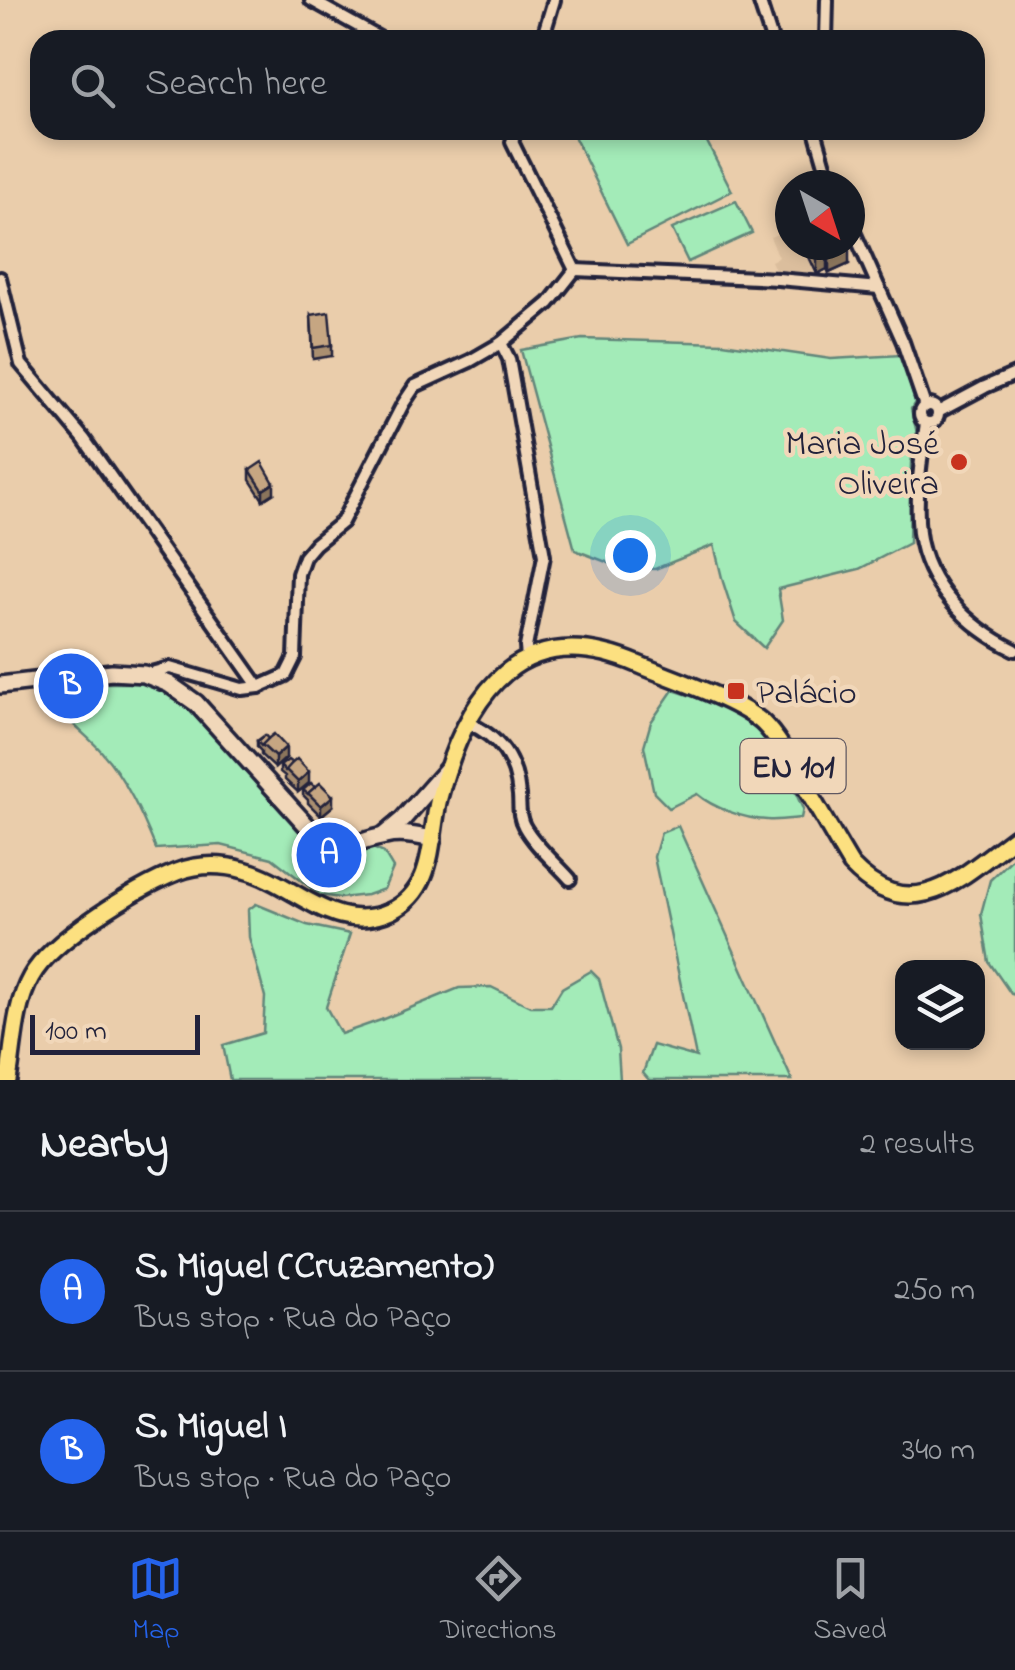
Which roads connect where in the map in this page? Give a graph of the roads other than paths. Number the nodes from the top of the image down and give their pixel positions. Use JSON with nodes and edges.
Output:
{"nodes":[{"id":1,"x":311,"y":0,"type":"edge"},
{"id":2,"x":554,"y":0,"type":"edge"},
{"id":3,"x":759,"y":0,"type":"edge"},
{"id":4,"x":826,"y":0,"type":"edge"},
{"id":5,"x":366,"y":30,"type":"edge"},
{"id":6,"x":545,"y":30,"type":"edge"},
{"id":7,"x":769,"y":30,"type":"edge"},
{"id":8,"x":826,"y":30,"type":"edge"},
{"id":9,"x":516,"y":140,"type":"edge"},
{"id":10,"x":820,"y":140,"type":"edge"},
{"id":11,"x":827,"y":170,"type":"edge"},
{"id":12,"x":865,"y":256,"type":"edge"},
{"id":13,"x":575,"y":270,"type":"junction"},
{"id":14,"x":0,"y":278,"type":"edge"},
{"id":15,"x":879,"y":288,"type":"junction"},
{"id":16,"x":501,"y":344,"type":"junction"},
{"id":17,"x":1015,"y":374,"type":"edge"},
{"id":18,"x":925,"y":406,"type":"junction"},
{"id":19,"x":938,"y":412,"type":"junction"},
{"id":20,"x":926,"y":423,"type":"junction"},
{"id":21,"x":1015,"y":650,"type":"edge"},
{"id":22,"x":528,"y":658,"type":"junction"},
{"id":23,"x":144,"y":674,"type":"junction"},
{"id":24,"x":0,"y":685,"type":"edge"},
{"id":25,"x":259,"y":687,"type":"junction"},
{"id":26,"x":468,"y":723,"type":"junction"},
{"id":27,"x":448,"y":768,"type":"junction"},
{"id":28,"x":402,"y":820,"type":"junction"},
{"id":29,"x":434,"y":832,"type":"junction"},
{"id":30,"x":383,"y":836,"type":"junction"},
{"id":31,"x":1015,"y":837,"type":"edge"},
{"id":32,"x":570,"y":878,"type":"dead end"},
{"id":33,"x":8,"y":1080,"type":"edge"}],
"edges":[{"from":1,"to":5,"type":"street"},
{"from":2,"to":6,"type":"street"},
{"from":3,"to":7,"type":"street"},
{"from":4,"to":8,"type":"street"},
{"from":9,"to":13,"type":"street"},
{"from":10,"to":11,"type":"street"},
{"from":12,"to":15,"type":"street"},
{"from":13,"to":15,"type":"street"},
{"from":13,"to":16,"type":"street"},
{"from":14,"to":25,"type":"street"},
{"from":15,"to":18,"type":"street"},
{"from":16,"to":22,"type":"street"},
{"from":16,"to":25,"type":"street"},
{"from":17,"to":19,"type":"street"},
{"from":18,"to":19,"type":"street"},
{"from":18,"to":20,"type":"street"},
{"from":19,"to":20,"type":"street"},
{"from":20,"to":21,"type":"street"},
{"from":22,"to":26,"type":"main road","number":"EN 101"},
{"from":22,"to":31,"type":"main road","number":"EN 101"},
{"from":23,"to":24,"type":"street"},
{"from":23,"to":25,"type":"street"},
{"from":23,"to":30,"type":"street"},
{"from":26,"to":27,"type":"main road","number":"EN 101"},
{"from":26,"to":32,"type":"street"},
{"from":27,"to":28,"type":"street"},
{"from":27,"to":29,"type":"main road","number":"EN 101"},
{"from":28,"to":29,"type":"street"},
{"from":28,"to":30,"type":"street"},
{"from":29,"to":30,"type":"street"},
{"from":29,"to":33,"type":"main road","number":"EN 101"}]}
